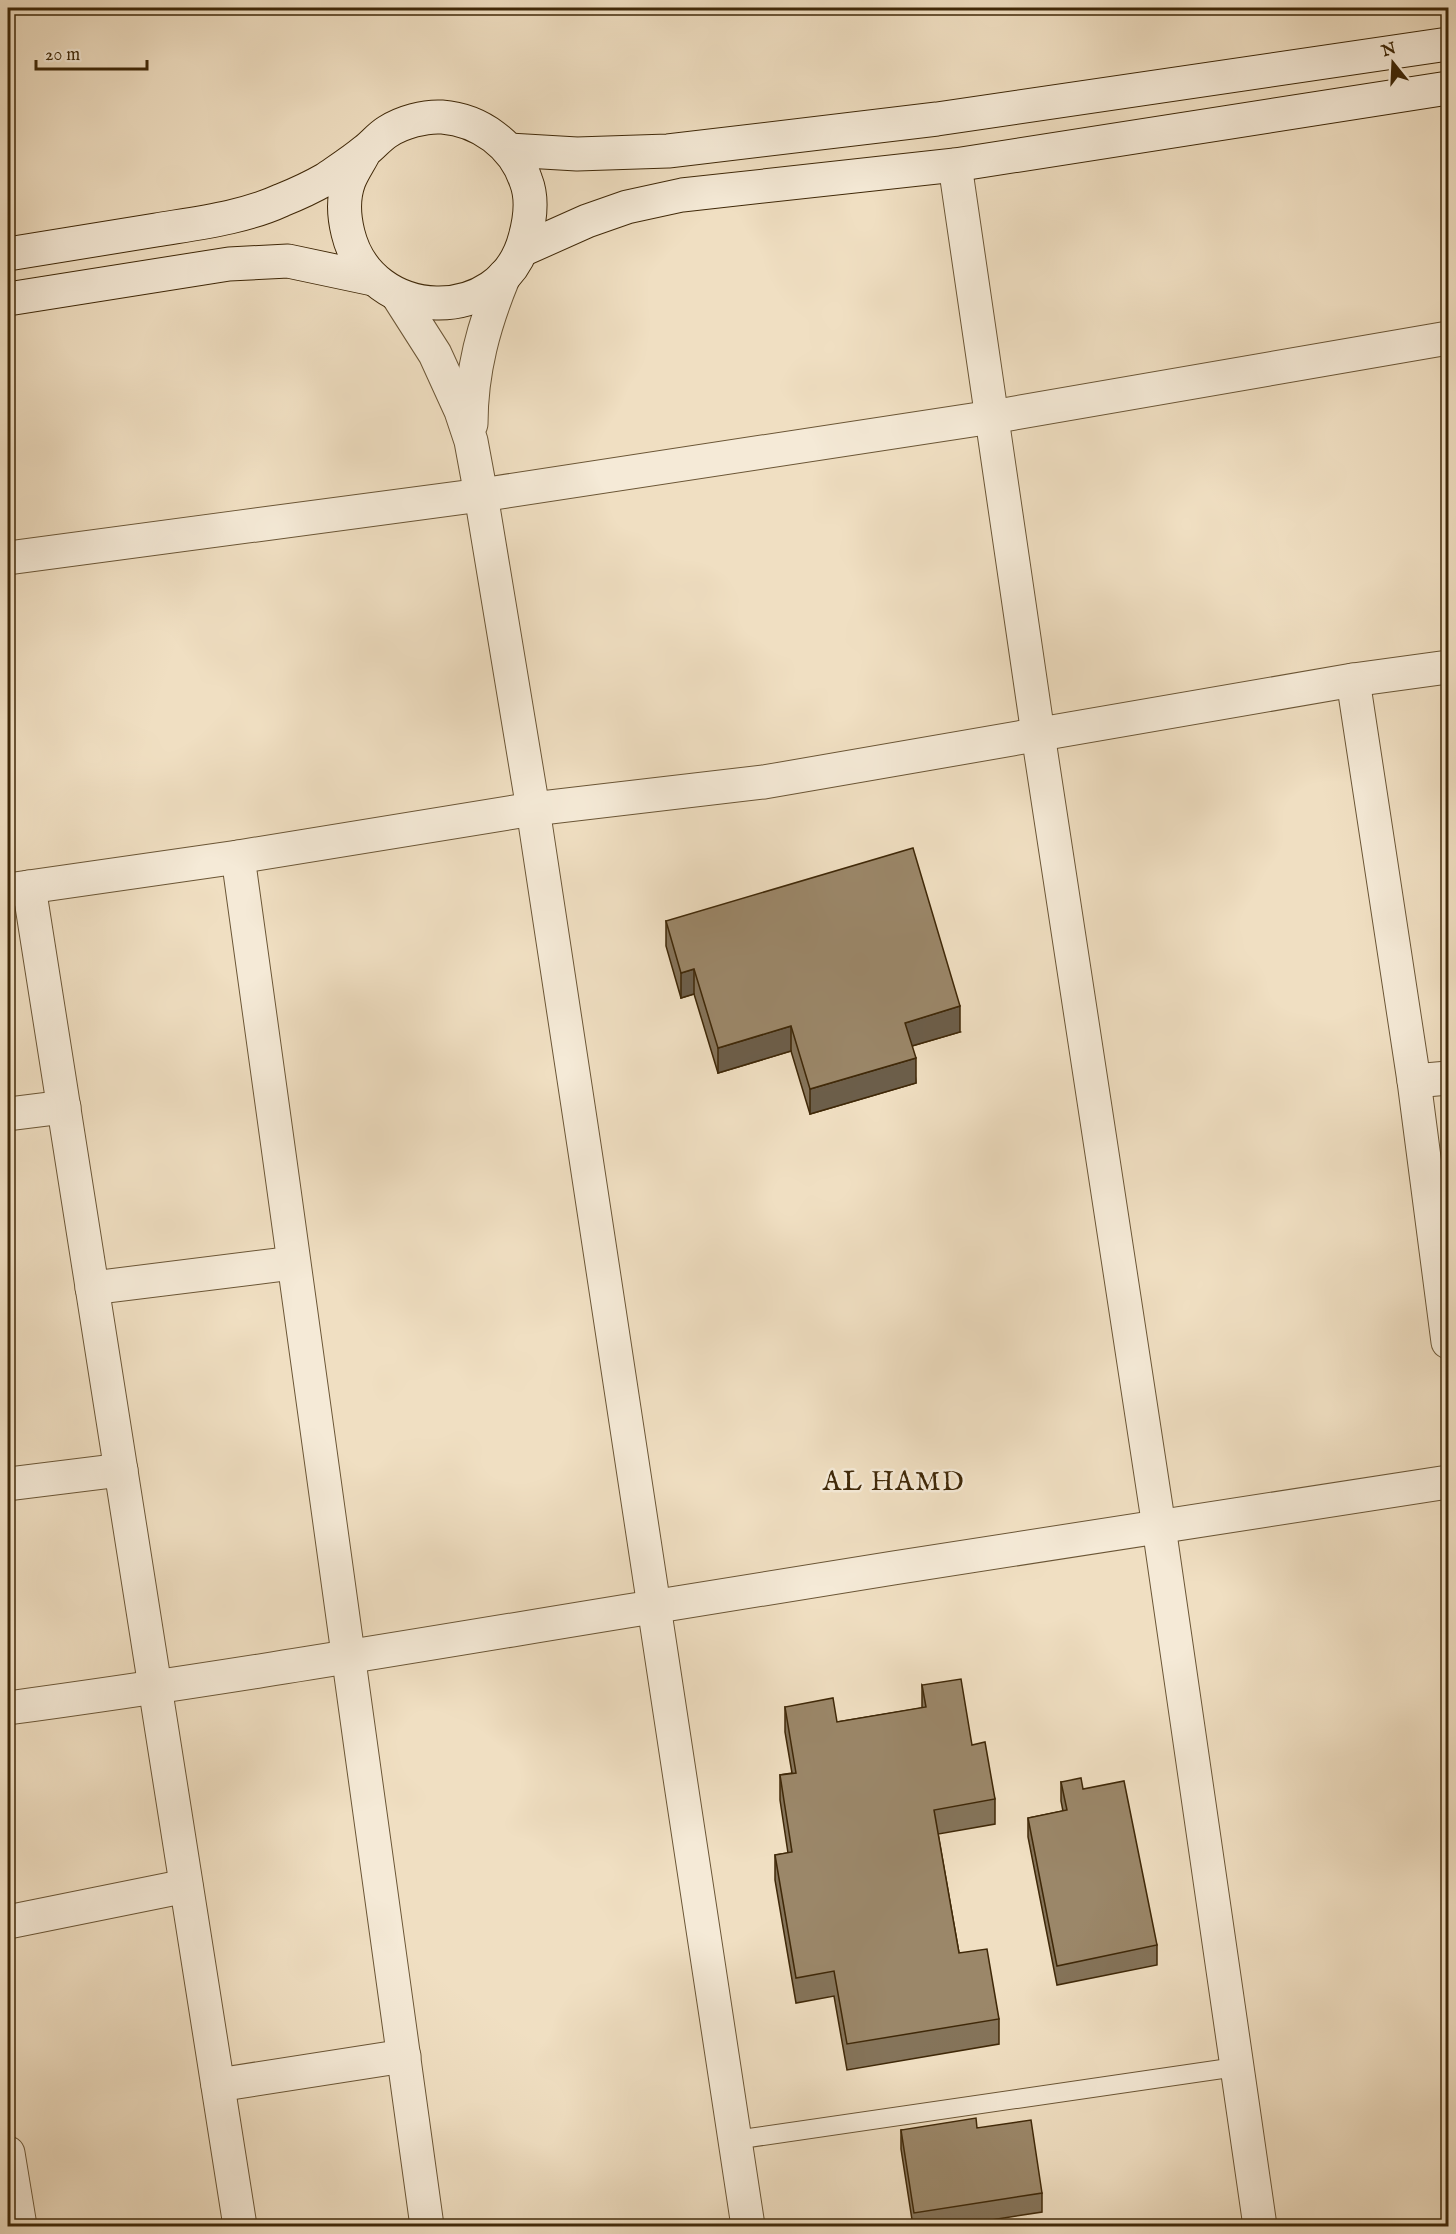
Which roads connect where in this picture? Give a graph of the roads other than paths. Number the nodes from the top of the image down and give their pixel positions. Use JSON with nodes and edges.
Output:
{"nodes":[{"id":1,"x":1449,"y":44,"type":"edge"},
{"id":2,"x":1449,"y":88,"type":"edge"},
{"id":3,"x":510,"y":150,"type":"junction"},
{"id":4,"x":365,"y":151,"type":"junction"},
{"id":5,"x":955,"y":165,"type":"junction"},
{"id":6,"x":8,"y":254,"type":"edge"},
{"id":7,"x":513,"y":263,"type":"junction"},
{"id":8,"x":386,"y":288,"type":"junction"},
{"id":9,"x":8,"y":299,"type":"edge"},
{"id":10,"x":1449,"y":338,"type":"edge"},
{"id":11,"x":992,"y":417,"type":"junction"},
{"id":12,"x":471,"y":441,"type":"junction"},
{"id":13,"x":482,"y":495,"type":"junction"},
{"id":14,"x":8,"y":558,"type":"edge"},
{"id":15,"x":1449,"y":667,"type":"edge"},
{"id":16,"x":1353,"y":680,"type":"junction"},
{"id":17,"x":1038,"y":734,"type":"junction"},
{"id":18,"x":533,"y":809,"type":"junction"},
{"id":19,"x":237,"y":857,"type":"junction"},
{"id":20,"x":18,"y":889,"type":"edge"},
{"id":21,"x":1449,"y":1078,"type":"edge"},
{"id":22,"x":1414,"y":1081,"type":"junction"},
{"id":23,"x":64,"y":1107,"type":"junction"},
{"id":24,"x":8,"y":1114,"type":"edge"},
{"id":25,"x":294,"y":1263,"type":"junction"},
{"id":26,"x":92,"y":1288,"type":"junction"},
{"id":27,"x":1449,"y":1342,"type":"edge"},
{"id":28,"x":121,"y":1470,"type":"junction"},
{"id":29,"x":1449,"y":1482,"type":"edge"},
{"id":30,"x":8,"y":1484,"type":"edge"},
{"id":31,"x":1159,"y":1527,"type":"junction"},
{"id":32,"x":654,"y":1606,"type":"junction"},
{"id":33,"x":348,"y":1658,"type":"junction"},
{"id":34,"x":155,"y":1688,"type":"junction"},
{"id":35,"x":8,"y":1708,"type":"edge"},
{"id":36,"x":186,"y":1886,"type":"junction"},
{"id":37,"x":8,"y":1923,"type":"edge"},
{"id":38,"x":404,"y":2056,"type":"junction"},
{"id":39,"x":1236,"y":2067,"type":"junction"},
{"id":40,"x":218,"y":2085,"type":"junction"},
{"id":41,"x":735,"y":2140,"type":"junction"},
{"id":42,"x":8,"y":2153,"type":"edge"},
{"id":43,"x":20,"y":2226,"type":"edge"},
{"id":44,"x":240,"y":2226,"type":"edge"},
{"id":45,"x":427,"y":2226,"type":"edge"},
{"id":46,"x":748,"y":2226,"type":"edge"},
{"id":47,"x":1260,"y":2226,"type":"edge"}],
"edges":[{"from":1,"to":3,"type":"street"},
{"from":2,"to":5,"type":"street"},
{"from":3,"to":4,"type":"street"},
{"from":3,"to":7,"type":"street"},
{"from":4,"to":6,"type":"street"},
{"from":4,"to":8,"type":"street"},
{"from":5,"to":7,"type":"street"},
{"from":5,"to":11,"type":"street"},
{"from":7,"to":8,"type":"street"},
{"from":7,"to":12,"type":"street"},
{"from":8,"to":9,"type":"street"},
{"from":8,"to":12,"type":"street"},
{"from":10,"to":11,"type":"street"},
{"from":11,"to":13,"type":"street"},
{"from":11,"to":17,"type":"street"},
{"from":12,"to":13,"type":"street"},
{"from":13,"to":14,"type":"street"},
{"from":13,"to":18,"type":"street"},
{"from":15,"to":16,"type":"street"},
{"from":16,"to":17,"type":"street"},
{"from":16,"to":22,"type":"street"},
{"from":17,"to":18,"type":"street"},
{"from":17,"to":31,"type":"street"},
{"from":18,"to":19,"type":"street"},
{"from":18,"to":32,"type":"street"},
{"from":19,"to":20,"type":"street"},
{"from":19,"to":25,"type":"street"},
{"from":20,"to":23,"type":"street"},
{"from":21,"to":22,"type":"street"},
{"from":22,"to":27,"type":"street"},
{"from":23,"to":24,"type":"street"},
{"from":23,"to":26,"type":"street"},
{"from":25,"to":26,"type":"street"},
{"from":25,"to":33,"type":"street"},
{"from":26,"to":28,"type":"street"},
{"from":28,"to":30,"type":"street"},
{"from":28,"to":34,"type":"street"},
{"from":29,"to":31,"type":"street"},
{"from":31,"to":32,"type":"street"},
{"from":31,"to":39,"type":"street"},
{"from":32,"to":33,"type":"street"},
{"from":32,"to":41,"type":"street"},
{"from":33,"to":34,"type":"street"},
{"from":33,"to":38,"type":"street"},
{"from":34,"to":35,"type":"street"},
{"from":34,"to":36,"type":"street"},
{"from":36,"to":37,"type":"street"},
{"from":36,"to":40,"type":"street"},
{"from":38,"to":40,"type":"street"},
{"from":38,"to":45,"type":"street"},
{"from":39,"to":41,"type":"lane"},
{"from":39,"to":47,"type":"street"},
{"from":40,"to":44,"type":"street"},
{"from":41,"to":46,"type":"street"},
{"from":42,"to":43,"type":"street"}]}
